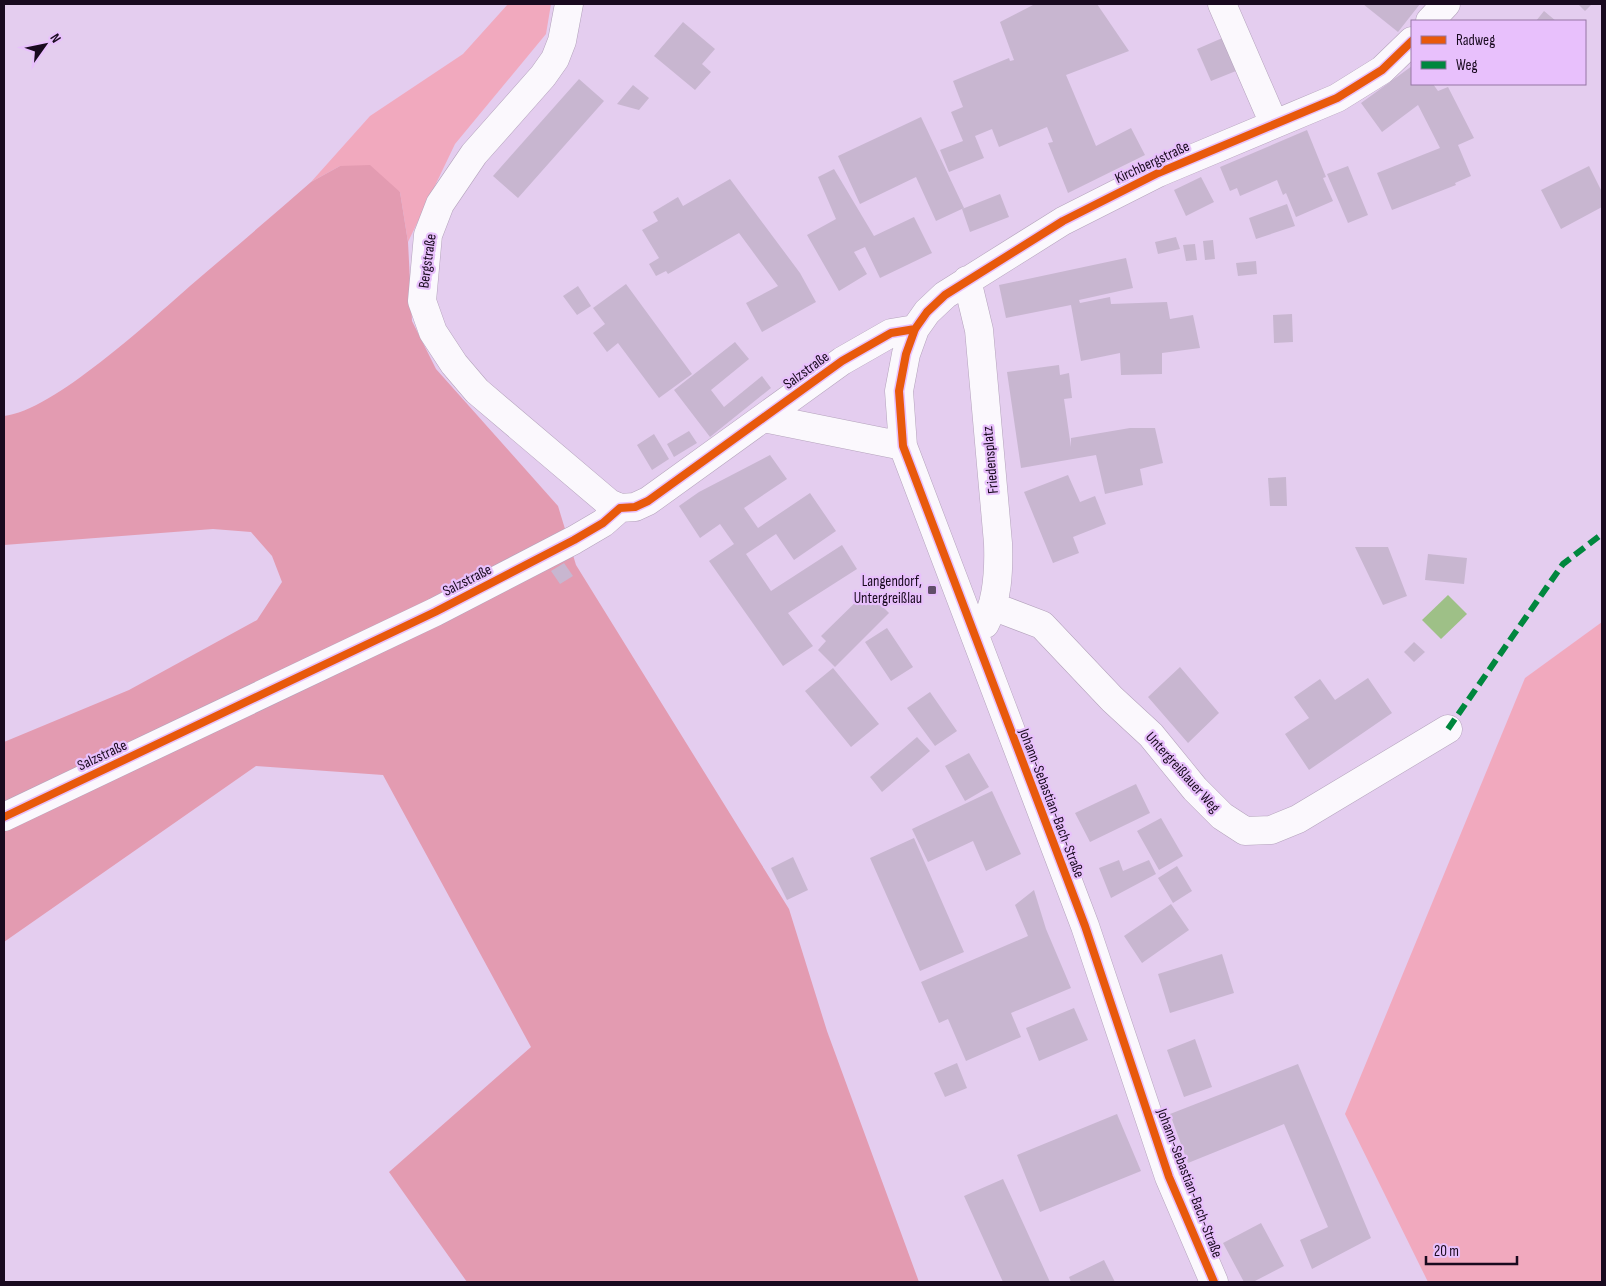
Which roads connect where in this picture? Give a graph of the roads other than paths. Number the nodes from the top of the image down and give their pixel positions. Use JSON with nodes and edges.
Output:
{"nodes":[{"id":1,"x":569,"y":4,"type":"edge"},
{"id":2,"x":1222,"y":4,"type":"edge"},
{"id":3,"x":1446,"y":4,"type":"edge"},
{"id":4,"x":1431,"y":20,"type":"edge"},
{"id":5,"x":1411,"y":42,"type":"edge"},
{"id":6,"x":1274,"y":124,"type":"junction"},
{"id":7,"x":966,"y":280,"type":"junction"},
{"id":8,"x":915,"y":329,"type":"junction"},
{"id":9,"x":764,"y":418,"type":"junction"},
{"id":10,"x":903,"y":446,"type":"junction"},
{"id":11,"x":620,"y":508,"type":"junction"},
{"id":12,"x":992,"y":606,"type":"junction"},
{"id":13,"x":973,"y":635,"type":"junction"},
{"id":14,"x":1448,"y":729,"type":"dead end"},
{"id":15,"x":4,"y":817,"type":"edge"},
{"id":16,"x":1214,"y":1282,"type":"edge"}],
"edges":[{"from":1,"to":11,"type":"street","name":"Bergstraße"},
{"from":2,"to":6,"type":"street"},
{"from":3,"to":4,"type":"street"},
{"from":5,"to":6,"type":"street","name":"Kirchbergstraße"},
{"from":6,"to":7,"type":"street","name":"Kirchbergstraße"},
{"from":7,"to":8,"type":"street","name":"Kirchbergstraße"},
{"from":7,"to":12,"type":"street","name":"Friedensplatz"},
{"from":8,"to":9,"type":"street","name":"Salzstraße"},
{"from":8,"to":10,"type":"street","name":"Johann-Sebastian-Bach-Straße"},
{"from":9,"to":10,"type":"street"},
{"from":9,"to":11,"type":"street","name":"Salzstraße"},
{"from":10,"to":13,"type":"street","name":"Johann-Sebastian-Bach-Straße"},
{"from":11,"to":15,"type":"street","name":"Salzstraße"},
{"from":12,"to":13,"type":"street","name":"Friedensplatz"},
{"from":12,"to":14,"type":"street","name":"Untergreißlauer Weg"},
{"from":13,"to":16,"type":"street","name":"Johann-Sebastian-Bach-Straße"}]}
